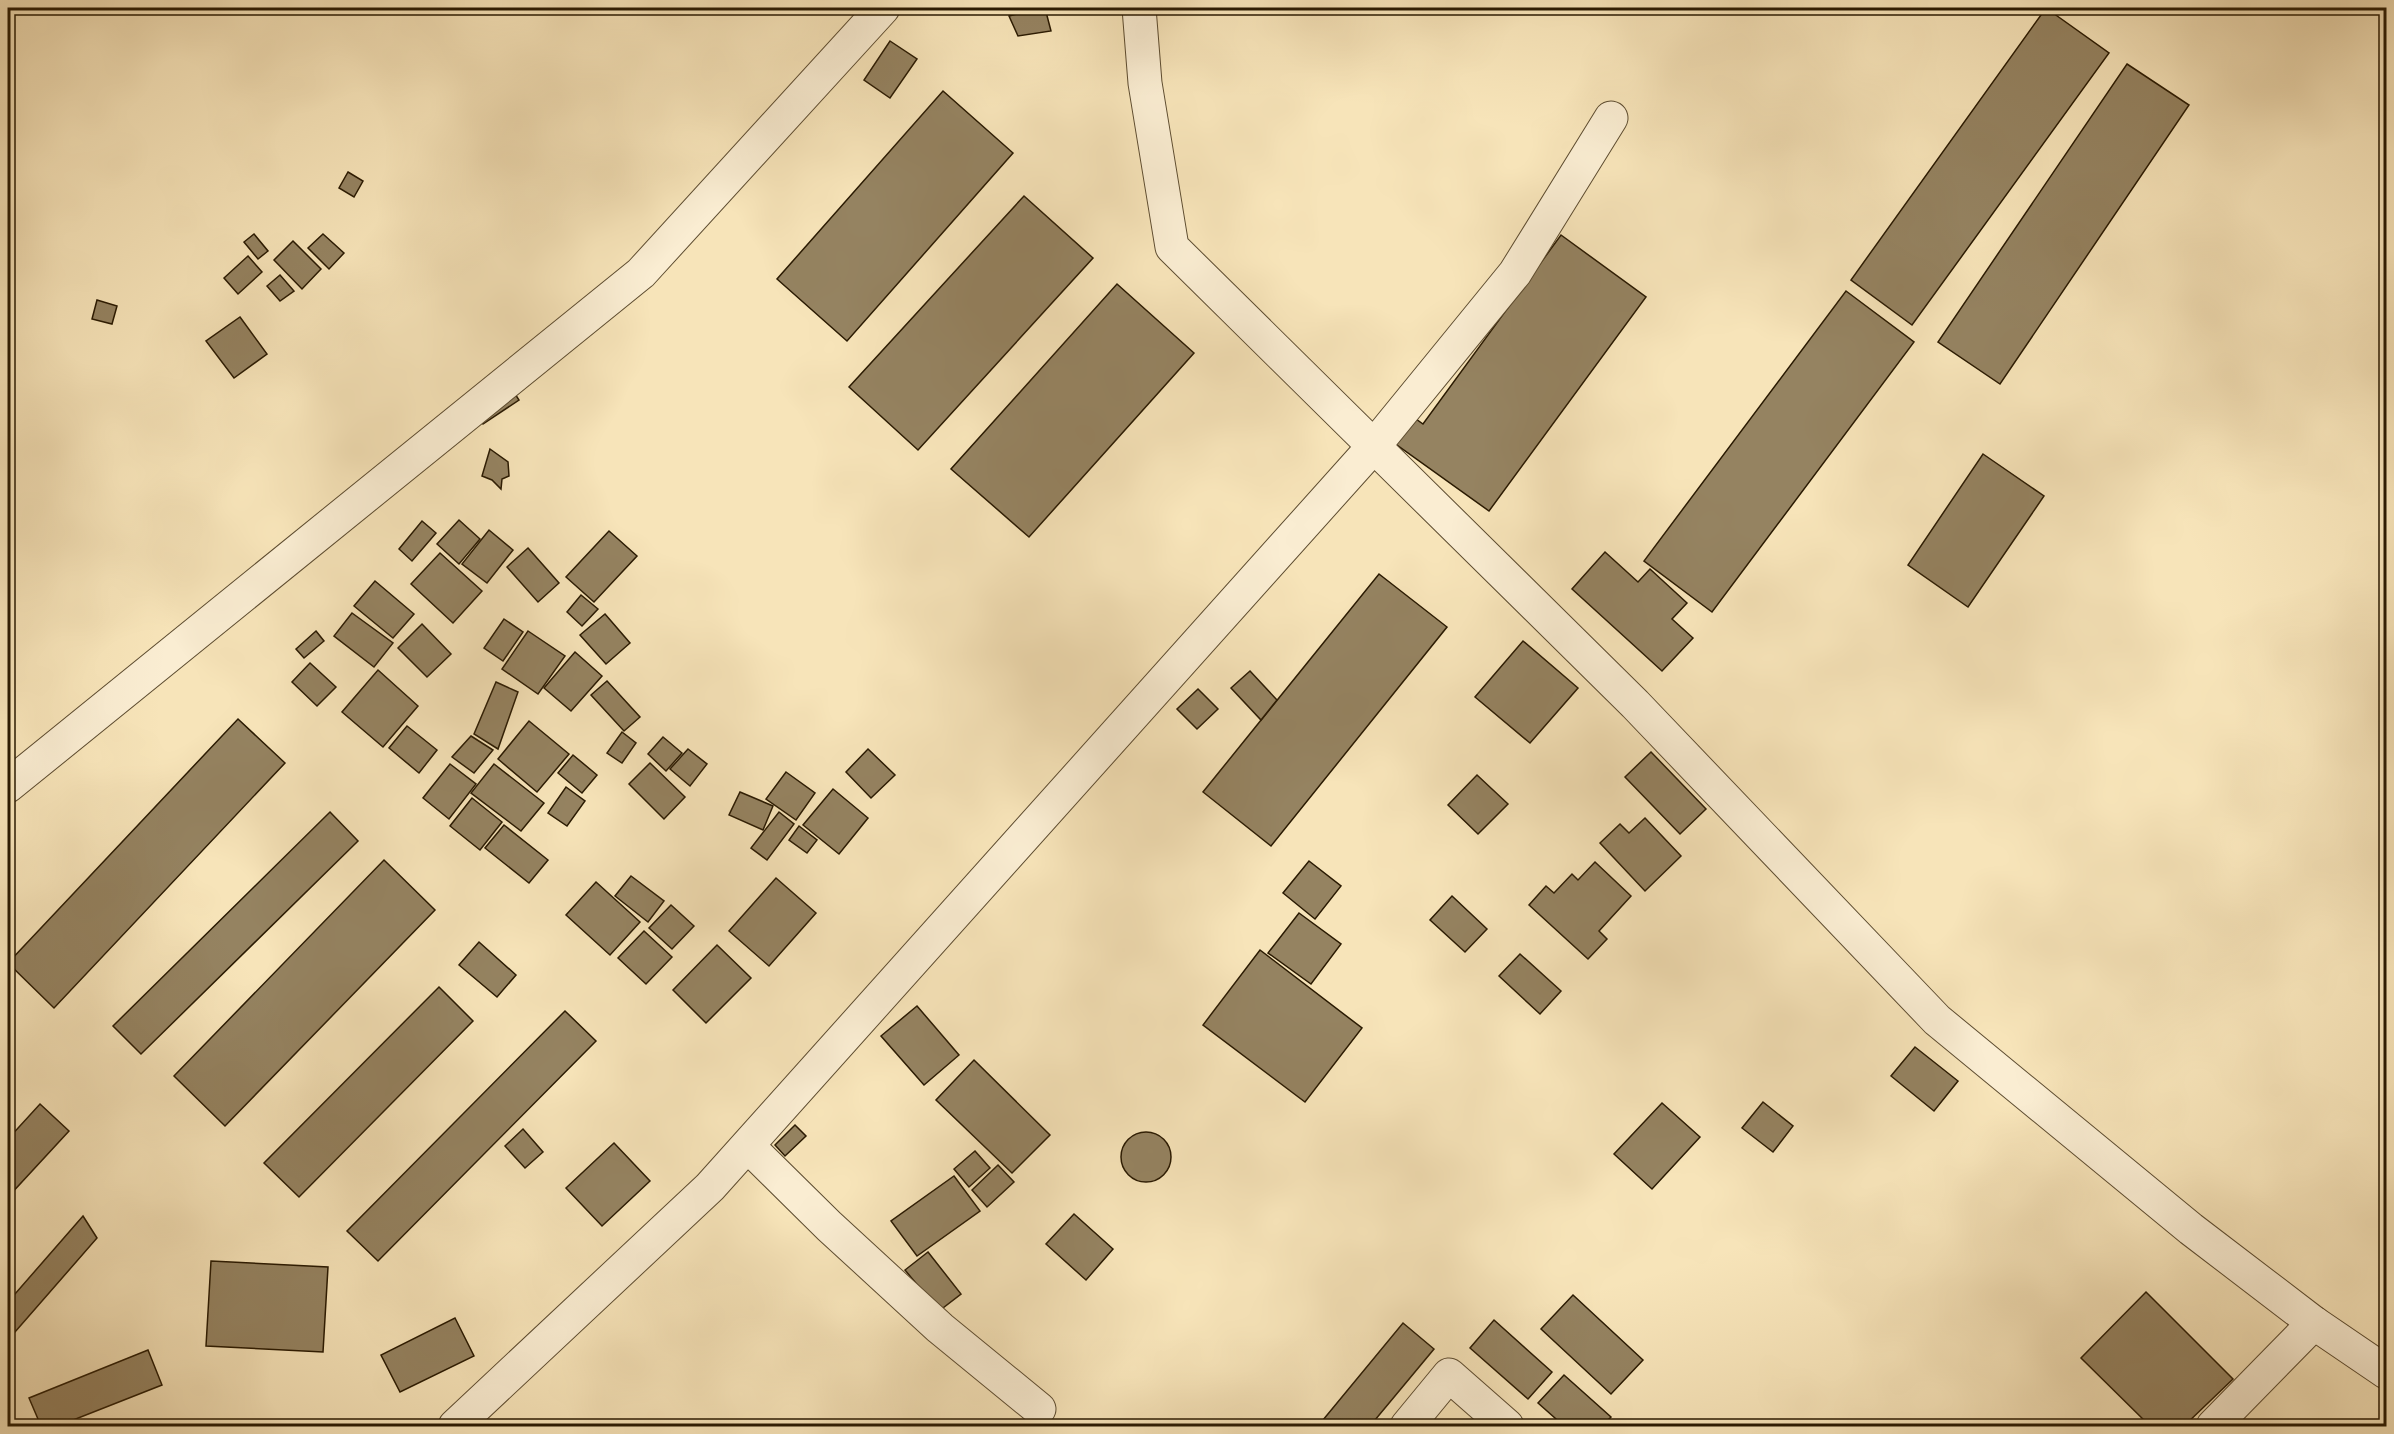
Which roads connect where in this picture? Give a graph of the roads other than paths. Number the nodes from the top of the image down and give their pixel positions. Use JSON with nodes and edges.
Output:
{"nodes":[{"id":1,"x":884,"y":8,"type":"edge"},
{"id":2,"x":1139,"y":8,"type":"edge"},
{"id":3,"x":1611,"y":118,"type":"dead end"},
{"id":4,"x":1374,"y":446,"type":"junction"},
{"id":5,"x":8,"y":786,"type":"edge"},
{"id":6,"x":748,"y":1146,"type":"junction"},
{"id":7,"x":2314,"y":1323,"type":"junction"},
{"id":8,"x":2386,"y":1372,"type":"edge"},
{"id":9,"x":1039,"y":1409,"type":"dead end"},
{"id":10,"x":455,"y":1426,"type":"edge"},
{"id":11,"x":1407,"y":1426,"type":"edge"},
{"id":12,"x":1507,"y":1426,"type":"edge"},
{"id":13,"x":2213,"y":1426,"type":"edge"}],
"edges":[{"from":1,"to":5,"type":"street"},
{"from":2,"to":4,"type":"street"},
{"from":3,"to":4,"type":"street"},
{"from":4,"to":6,"type":"street"},
{"from":4,"to":7,"type":"street"},
{"from":6,"to":9,"type":"street"},
{"from":6,"to":10,"type":"street"},
{"from":7,"to":8,"type":"street"},
{"from":7,"to":13,"type":"street"},
{"from":11,"to":12,"type":"street"}]}
